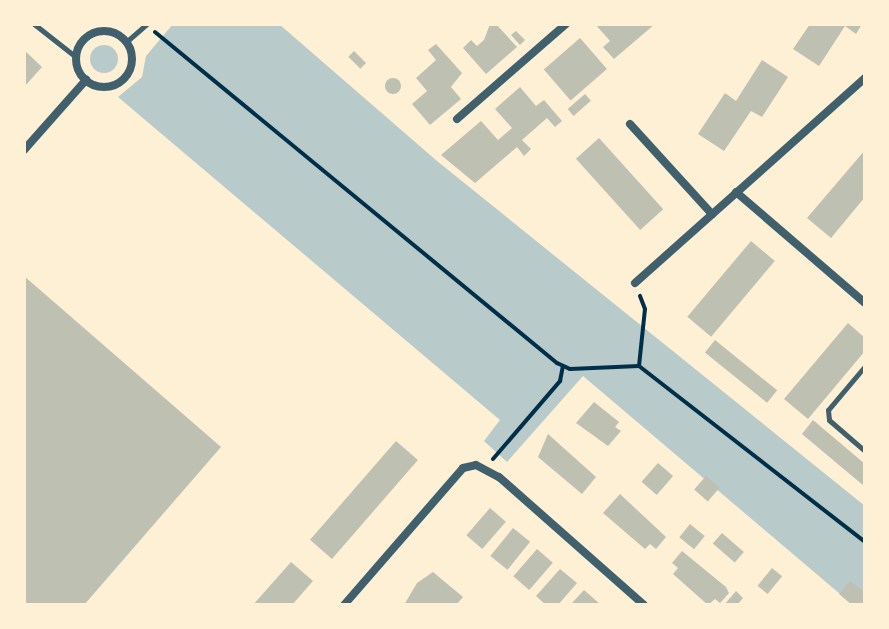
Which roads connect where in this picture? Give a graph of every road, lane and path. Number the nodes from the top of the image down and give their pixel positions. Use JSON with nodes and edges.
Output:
{"nodes":[{"id":1,"x":34,"y":24,"type":"edge"},
{"id":2,"x":147,"y":24,"type":"edge"},
{"id":3,"x":566,"y":24,"type":"edge"},
{"id":4,"x":126,"y":42,"type":"junction"},
{"id":5,"x":76,"y":57,"type":"junction"},
{"id":6,"x":865,"y":78,"type":"edge"},
{"id":7,"x":86,"y":80,"type":"junction"},
{"id":8,"x":457,"y":119,"type":"dead end"},
{"id":9,"x":630,"y":124,"type":"dead end"},
{"id":10,"x":24,"y":150,"type":"edge"},
{"id":11,"x":736,"y":192,"type":"junction"},
{"id":12,"x":712,"y":214,"type":"junction"},
{"id":13,"x":635,"y":283,"type":"joint"},
{"id":14,"x":865,"y":303,"type":"edge"},
{"id":15,"x":563,"y":366,"type":"junction"},
{"id":16,"x":639,"y":366,"type":"junction"},
{"id":17,"x":865,"y":366,"type":"edge"},
{"id":18,"x":865,"y":451,"type":"edge"},
{"id":19,"x":481,"y":466,"type":"junction"},
{"id":20,"x":865,"y":542,"type":"edge"},
{"id":21,"x":344,"y":605,"type":"edge"},
{"id":22,"x":644,"y":605,"type":"edge"}],
"edges":[{"from":1,"to":5,"type":"lane"},
{"from":2,"to":4,"type":"lane"},
{"from":2,"to":15,"type":"path"},
{"from":3,"to":8,"type":"street"},
{"from":4,"to":5,"type":"street"},
{"from":4,"to":7,"type":"street"},
{"from":5,"to":7,"type":"street"},
{"from":6,"to":11,"type":"street"},
{"from":7,"to":10,"type":"street"},
{"from":9,"to":12,"type":"street"},
{"from":11,"to":12,"type":"street"},
{"from":11,"to":14,"type":"street"},
{"from":12,"to":13,"type":"street"},
{"from":13,"to":16,"type":"path"},
{"from":15,"to":16,"type":"path"},
{"from":15,"to":19,"type":"path"},
{"from":16,"to":20,"type":"path"},
{"from":17,"to":18,"type":"lane"},
{"from":19,"to":21,"type":"street"},
{"from":19,"to":22,"type":"street"}]}
